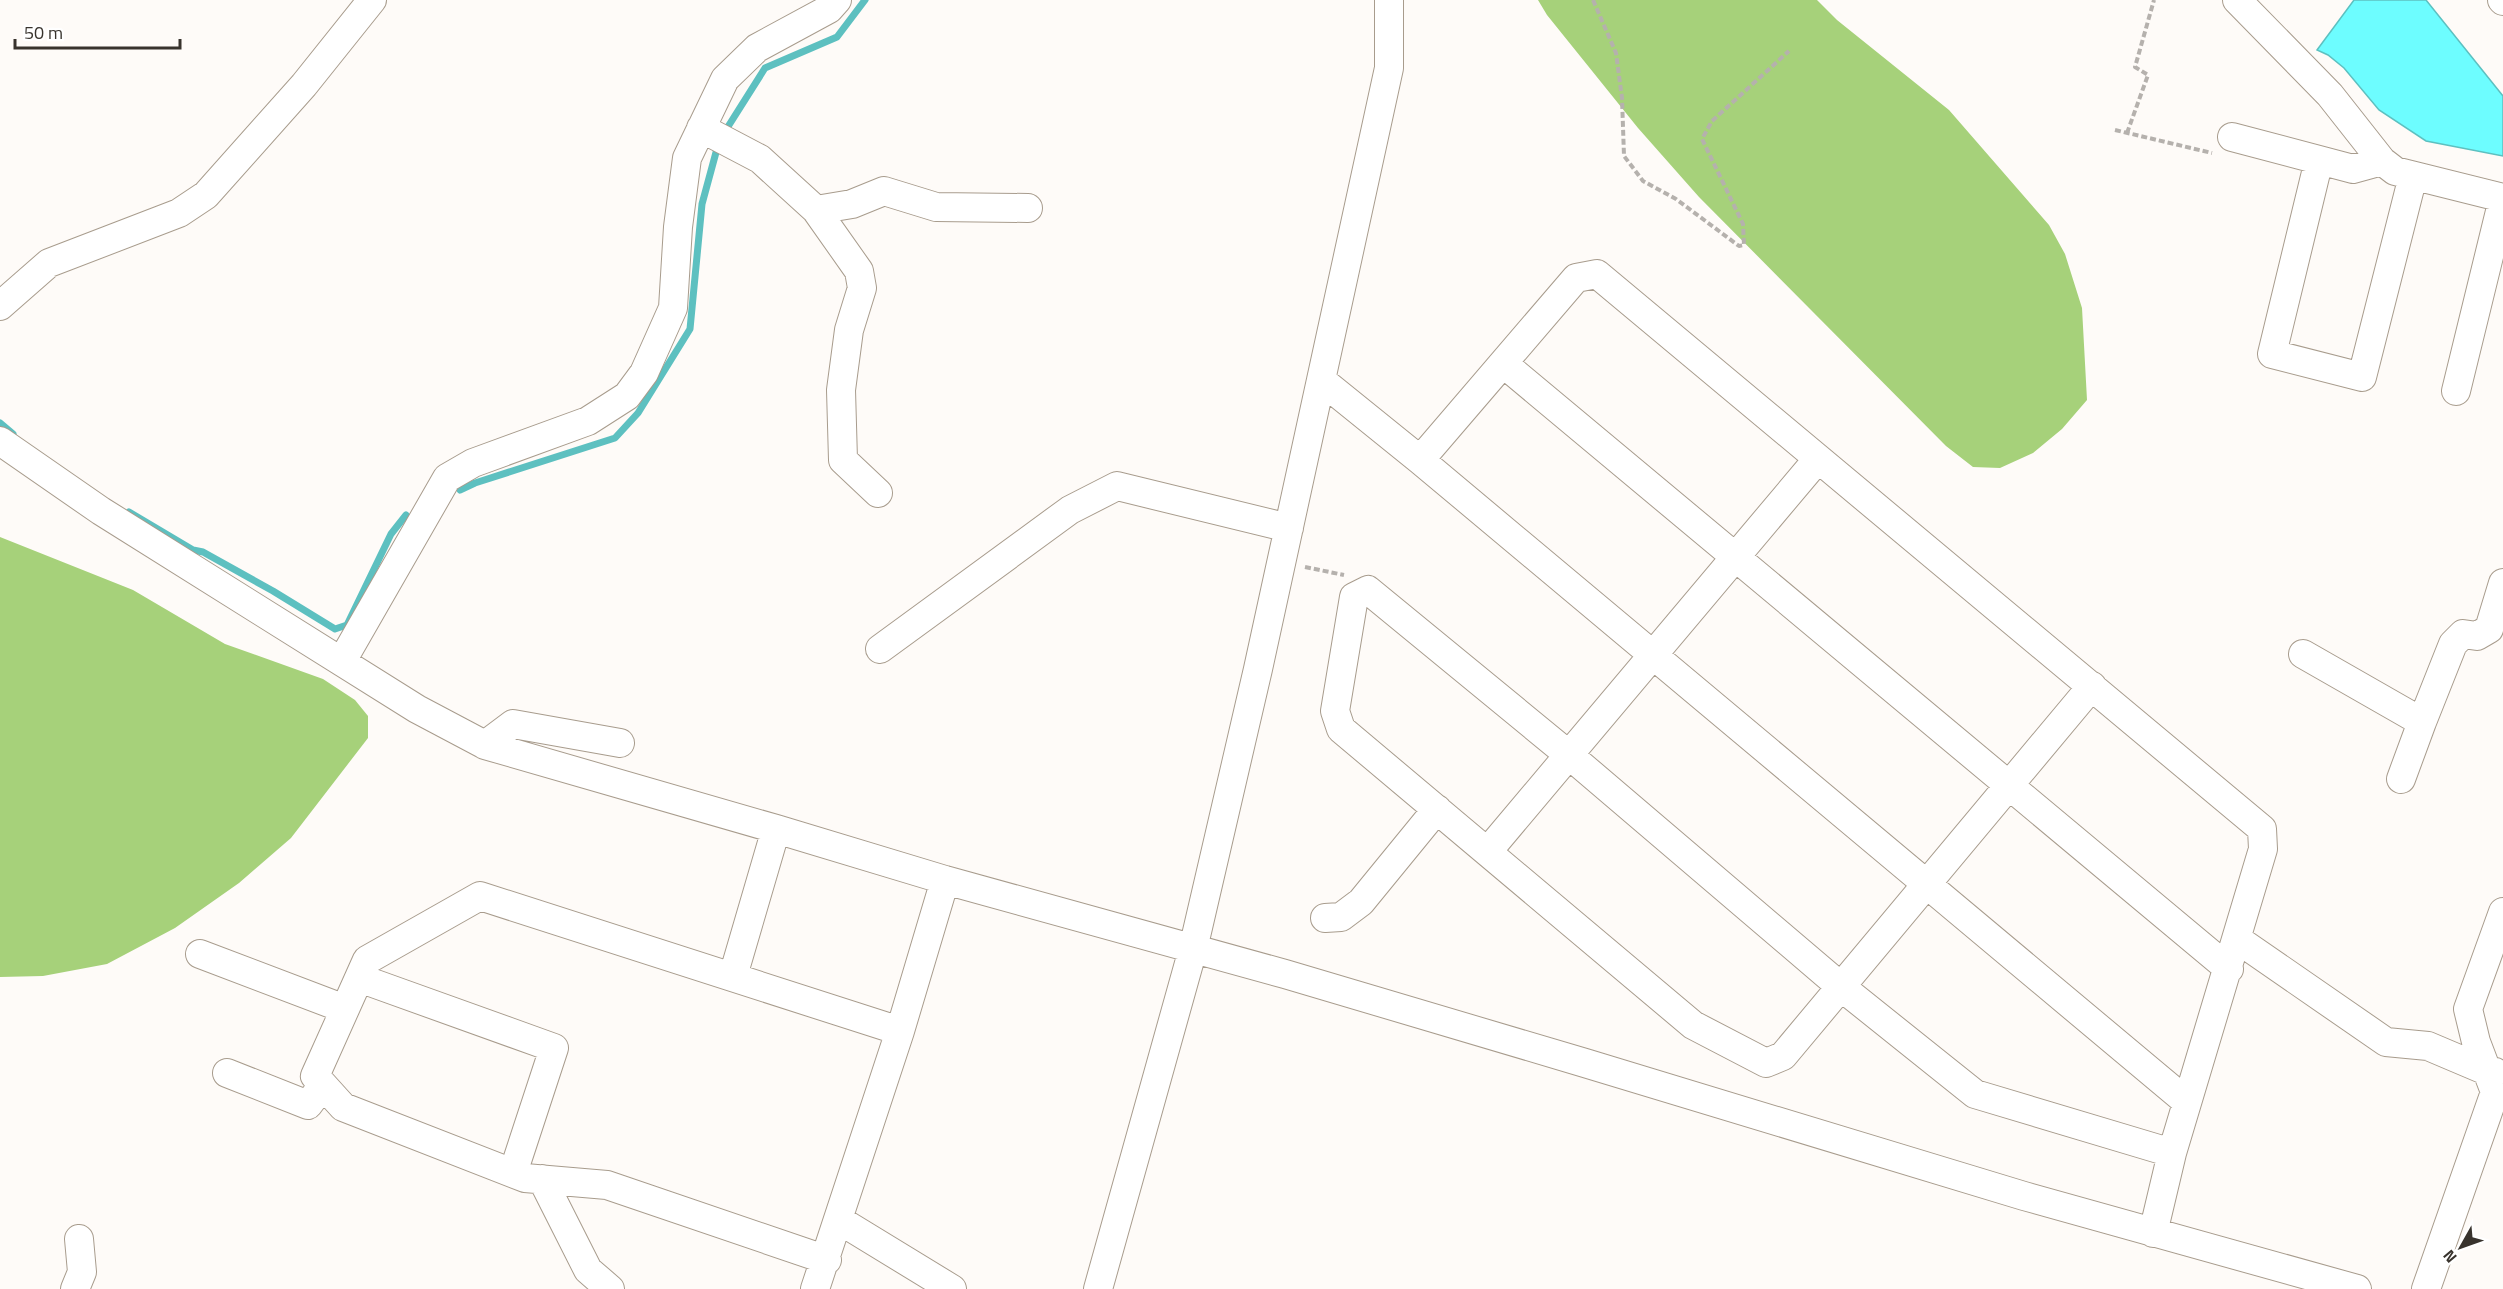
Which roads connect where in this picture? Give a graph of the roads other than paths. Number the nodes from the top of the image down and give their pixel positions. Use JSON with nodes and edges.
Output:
{"nodes":[{"id":1,"x":372,"y":0,"type":"edge"},
{"id":2,"x":837,"y":0,"type":"edge"},
{"id":3,"x":1389,"y":0,"type":"edge"},
{"id":4,"x":2237,"y":0,"type":"edge"},
{"id":5,"x":701,"y":128,"type":"junction"},
{"id":6,"x":2232,"y":137,"type":"road end"},
{"id":7,"x":2319,"y":160,"type":"junction"},
{"id":8,"x":2382,"y":161,"type":"junction"},
{"id":9,"x":2413,"y":176,"type":"junction"},
{"id":10,"x":2503,"y":199,"type":"edge"},
{"id":11,"x":1028,"y":208,"type":"dead end"},
{"id":12,"x":816,"y":210,"type":"junction"},
{"id":13,"x":0,"y":306,"type":"edge"},
{"id":14,"x":1504,"y":364,"type":"junction"},
{"id":15,"x":1321,"y":380,"type":"junction"},
{"id":16,"x":2456,"y":391,"type":"dead end"},
{"id":17,"x":0,"y":441,"type":"edge"},
{"id":18,"x":1420,"y":460,"type":"junction"},
{"id":19,"x":1817,"y":460,"type":"junction"},
{"id":20,"x":878,"y":493,"type":"dead end"},
{"id":21,"x":1289,"y":528,"type":"junction"},
{"id":22,"x":1735,"y":557,"type":"junction"},
{"id":23,"x":2503,"y":583,"type":"edge"},
{"id":24,"x":880,"y":649,"type":"dead end"},
{"id":25,"x":2303,"y":654,"type":"dead end"},
{"id":26,"x":1653,"y":656,"type":"junction"},
{"id":27,"x":342,"y":661,"type":"junction"},
{"id":28,"x":2091,"y":686,"type":"junction"},
{"id":29,"x":2421,"y":722,"type":"junction"},
{"id":30,"x":620,"y":742,"type":"dead end"},
{"id":31,"x":485,"y":745,"type":"junction"},
{"id":32,"x":1569,"y":755,"type":"junction"},
{"id":33,"x":2401,"y":779,"type":"dead end"},
{"id":34,"x":2010,"y":785,"type":"junction"},
{"id":35,"x":1437,"y":810,"type":"junction"},
{"id":36,"x":776,"y":829,"type":"junction"},
{"id":37,"x":1488,"y":851,"type":"junction"},
{"id":38,"x":945,"y":880,"type":"junction"},
{"id":39,"x":1927,"y":885,"type":"junction"},
{"id":40,"x":2503,"y":912,"type":"edge"},
{"id":41,"x":1325,"y":918,"type":"dead end"},
{"id":42,"x":2237,"y":939,"type":"junction"},
{"id":43,"x":1193,"y":949,"type":"junction"},
{"id":44,"x":200,"y":954,"type":"dead end"},
{"id":45,"x":2229,"y":969,"type":"junction"},
{"id":46,"x":733,"y":976,"type":"junction"},
{"id":47,"x":359,"y":978,"type":"junction"},
{"id":48,"x":1840,"y":986,"type":"junction"},
{"id":49,"x":345,"y":1009,"type":"junction"},
{"id":50,"x":900,"y":1031,"type":"junction"},
{"id":51,"x":227,"y":1073,"type":"dead end"},
{"id":52,"x":2497,"y":1083,"type":"edge"},
{"id":53,"x":323,"y":1085,"type":"junction"},
{"id":54,"x":2187,"y":1102,"type":"junction"},
{"id":55,"x":2172,"y":1153,"type":"junction"},
{"id":56,"x":513,"y":1173,"type":"junction"},
{"id":57,"x":542,"y":1179,"type":"junction"},
{"id":58,"x":839,"y":1220,"type":"junction"},
{"id":59,"x":2153,"y":1233,"type":"junction"},
{"id":60,"x":79,"y":1239,"type":"dead end"},
{"id":61,"x":827,"y":1260,"type":"junction"},
{"id":62,"x":75,"y":1289,"type":"edge"},
{"id":63,"x":610,"y":1289,"type":"edge"},
{"id":64,"x":815,"y":1289,"type":"edge"},
{"id":65,"x":952,"y":1289,"type":"edge"},
{"id":66,"x":1098,"y":1289,"type":"edge"},
{"id":67,"x":2357,"y":1289,"type":"edge"},
{"id":68,"x":2426,"y":1289,"type":"edge"}],
"edges":[{"from":1,"to":13,"type":"street"},
{"from":2,"to":5,"type":"street"},
{"from":3,"to":15,"type":"street"},
{"from":4,"to":8,"type":"street"},
{"from":5,"to":12,"type":"street"},
{"from":5,"to":27,"type":"street"},
{"from":6,"to":7,"type":"street"},
{"from":7,"to":8,"type":"street"},
{"from":7,"to":9,"type":"street"},
{"from":8,"to":9,"type":"street"},
{"from":9,"to":10,"type":"street"},
{"from":10,"to":16,"type":"street"},
{"from":11,"to":12,"type":"street"},
{"from":12,"to":20,"type":"street"},
{"from":14,"to":18,"type":"street"},
{"from":14,"to":19,"type":"street"},
{"from":14,"to":22,"type":"street"},
{"from":15,"to":18,"type":"street"},
{"from":15,"to":21,"type":"street"},
{"from":17,"to":27,"type":"street"},
{"from":18,"to":26,"type":"street"},
{"from":19,"to":22,"type":"street"},
{"from":19,"to":28,"type":"street"},
{"from":21,"to":24,"type":"street"},
{"from":21,"to":43,"type":"street"},
{"from":22,"to":26,"type":"street"},
{"from":22,"to":34,"type":"street"},
{"from":23,"to":29,"type":"street"},
{"from":25,"to":29,"type":"street"},
{"from":26,"to":32,"type":"street"},
{"from":26,"to":39,"type":"street"},
{"from":27,"to":31,"type":"street"},
{"from":28,"to":34,"type":"street"},
{"from":28,"to":42,"type":"street"},
{"from":29,"to":33,"type":"street"},
{"from":30,"to":31,"type":"street"},
{"from":31,"to":36,"type":"street"},
{"from":32,"to":35,"type":"street"},
{"from":32,"to":37,"type":"street"},
{"from":32,"to":48,"type":"street"},
{"from":34,"to":39,"type":"street"},
{"from":34,"to":45,"type":"street"},
{"from":35,"to":37,"type":"street"},
{"from":35,"to":41,"type":"street"},
{"from":36,"to":38,"type":"street"},
{"from":36,"to":46,"type":"street"},
{"from":37,"to":48,"type":"street"},
{"from":38,"to":43,"type":"street"},
{"from":38,"to":50,"type":"street"},
{"from":39,"to":48,"type":"street"},
{"from":39,"to":54,"type":"street"},
{"from":40,"to":52,"type":"street"},
{"from":42,"to":45,"type":"street"},
{"from":42,"to":52,"type":"street"},
{"from":43,"to":59,"type":"street"},
{"from":43,"to":66,"type":"street"},
{"from":44,"to":49,"type":"street"},
{"from":45,"to":54,"type":"street"},
{"from":46,"to":47,"type":"street"},
{"from":46,"to":50,"type":"street"},
{"from":47,"to":49,"type":"street"},
{"from":47,"to":56,"type":"street"},
{"from":48,"to":55,"type":"street"},
{"from":49,"to":53,"type":"street"},
{"from":50,"to":58,"type":"street"},
{"from":51,"to":53,"type":"street"},
{"from":52,"to":68,"type":"street"},
{"from":53,"to":56,"type":"street"},
{"from":54,"to":55,"type":"street"},
{"from":55,"to":59,"type":"street"},
{"from":56,"to":57,"type":"street"},
{"from":57,"to":61,"type":"street"},
{"from":57,"to":63,"type":"street"},
{"from":58,"to":61,"type":"street"},
{"from":58,"to":65,"type":"street"},
{"from":59,"to":67,"type":"street"},
{"from":60,"to":62,"type":"street"},
{"from":61,"to":64,"type":"street"}]}
